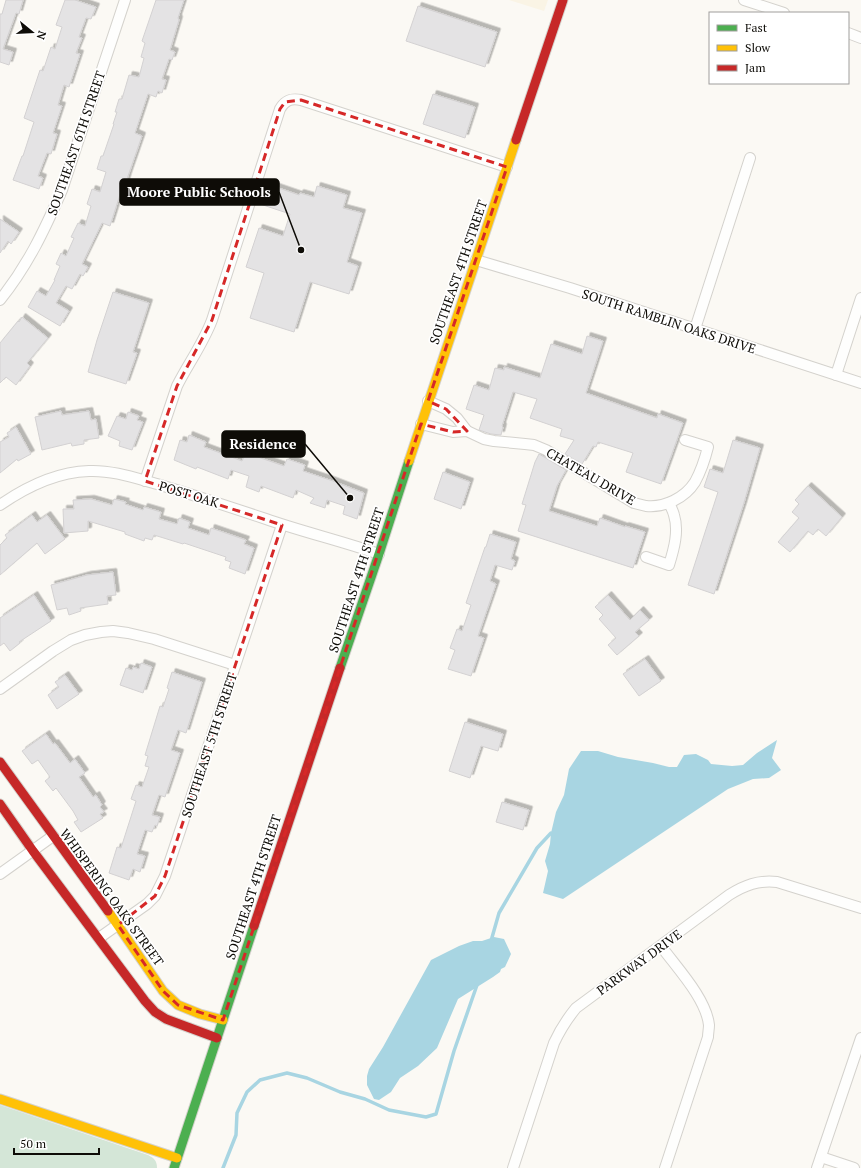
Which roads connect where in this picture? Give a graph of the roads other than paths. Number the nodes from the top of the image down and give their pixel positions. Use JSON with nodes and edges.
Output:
{"nodes":[{"id":1,"x":126,"y":0,"type":"edge"},
{"id":2,"x":564,"y":0,"type":"edge"},
{"id":3,"x":744,"y":0,"type":"edge"},
{"id":4,"x":781,"y":12,"type":"edge"},
{"id":5,"x":849,"y":34,"type":"edge"},
{"id":6,"x":861,"y":38,"type":"edge"},
{"id":7,"x":750,"y":158,"type":"dead end"},
{"id":8,"x":507,"y":167,"type":"junction"},
{"id":9,"x":476,"y":260,"type":"junction"},
{"id":10,"x":861,"y":298,"type":"edge"},
{"id":11,"x":0,"y":300,"type":"edge"},
{"id":12,"x":695,"y":329,"type":"junction"},
{"id":13,"x":836,"y":375,"type":"junction"},
{"id":14,"x":861,"y":383,"type":"edge"},
{"id":15,"x":428,"y":401,"type":"junction"},
{"id":16,"x":421,"y":424,"type":"junction"},
{"id":17,"x":467,"y":431,"type":"junction"},
{"id":18,"x":685,"y":440,"type":"dead end"},
{"id":19,"x":145,"y":481,"type":"junction"},
{"id":20,"x":669,"y":503,"type":"junction"},
{"id":21,"x":0,"y":505,"type":"edge"},
{"id":22,"x":282,"y":525,"type":"junction"},
{"id":23,"x":379,"y":554,"type":"junction"},
{"id":24,"x":646,"y":557,"type":"dead end"},
{"id":25,"x":236,"y":664,"type":"junction"},
{"id":26,"x":0,"y":689,"type":"edge"},
{"id":27,"x":0,"y":762,"type":"edge"},
{"id":28,"x":0,"y":804,"type":"edge"},
{"id":29,"x":53,"y":836,"type":"junction"},
{"id":30,"x":33,"y":851,"type":"junction"},
{"id":31,"x":0,"y":874,"type":"edge"},
{"id":32,"x":861,"y":908,"type":"edge"},
{"id":33,"x":118,"y":925,"type":"junction"},
{"id":34,"x":99,"y":938,"type":"junction"},
{"id":35,"x":661,"y":946,"type":"junction"},
{"id":36,"x":223,"y":1020,"type":"junction"},
{"id":37,"x":217,"y":1038,"type":"junction"},
{"id":38,"x":861,"y":1038,"type":"edge"},
{"id":39,"x":0,"y":1099,"type":"edge"},
{"id":40,"x":821,"y":1157,"type":"junction"},
{"id":41,"x":177,"y":1158,"type":"junction"},
{"id":42,"x":174,"y":1168,"type":"edge"},
{"id":43,"x":513,"y":1168,"type":"edge"},
{"id":44,"x":665,"y":1168,"type":"edge"},
{"id":45,"x":817,"y":1168,"type":"edge"},
{"id":46,"x":854,"y":1168,"type":"edge"}],
"edges":[{"from":1,"to":11,"type":"street","name":"SOUTHEAST 6TH STREET"},
{"from":2,"to":8,"type":"main road","name":"SOUTHEAST 4TH STREET"},
{"from":3,"to":4,"type":"street"},
{"from":5,"to":6,"type":"street"},
{"from":7,"to":12,"type":"street"},
{"from":8,"to":9,"type":"main road","name":"SOUTHEAST 4TH STREET"},
{"from":8,"to":19,"type":"street"},
{"from":9,"to":12,"type":"street","name":"SOUTH RAMBLIN OAKS DRIVE"},
{"from":9,"to":15,"type":"main road","name":"SOUTHEAST 4TH STREET"},
{"from":10,"to":13,"type":"street"},
{"from":12,"to":13,"type":"street","name":"SOUTH RAMBLIN OAKS DRIVE"},
{"from":13,"to":14,"type":"street","name":"SOUTH RAMBLIN OAKS DRIVE"},
{"from":15,"to":16,"type":"main road","name":"SOUTHEAST 4TH STREET"},
{"from":15,"to":17,"type":"street","name":"CHATEAU DRIVE"},
{"from":16,"to":17,"type":"street","name":"CHATEAU DRIVE"},
{"from":16,"to":23,"type":"main road","name":"SOUTHEAST 4TH STREET"},
{"from":17,"to":20,"type":"street","name":"CHATEAU DRIVE"},
{"from":18,"to":20,"type":"street","name":"CHATEAU DRIVE"},
{"from":19,"to":21,"type":"street","name":"POST OAK"},
{"from":19,"to":22,"type":"street","name":"POST OAK"},
{"from":20,"to":24,"type":"street"},
{"from":22,"to":23,"type":"street","name":"POST OAK"},
{"from":22,"to":25,"type":"street","name":"SOUTHEAST 5TH STREET"},
{"from":23,"to":36,"type":"main road","name":"SOUTHEAST 4TH STREET"},
{"from":25,"to":26,"type":"street"},
{"from":25,"to":33,"type":"street","name":"SOUTHEAST 5TH STREET"},
{"from":27,"to":29,"type":"main road","name":"WHISPERING OAKS STREET"},
{"from":28,"to":30,"type":"main road"},
{"from":29,"to":30,"type":"street"},
{"from":29,"to":33,"type":"main road","name":"WHISPERING OAKS STREET"},
{"from":30,"to":31,"type":"street"},
{"from":30,"to":34,"type":"main road"},
{"from":32,"to":35,"type":"street","name":"PARKWAY DRIVE"},
{"from":33,"to":34,"type":"street","name":"SOUTHEAST 5TH STREET"},
{"from":33,"to":36,"type":"main road","name":"WHISPERING OAKS STREET"},
{"from":34,"to":37,"type":"main road"},
{"from":35,"to":43,"type":"street","name":"PARKWAY DRIVE"},
{"from":35,"to":44,"type":"street"},
{"from":36,"to":37,"type":"main road","name":"SOUTHEAST 4TH STREET"},
{"from":37,"to":41,"type":"main road","name":"SOUTHEAST 4TH STREET"},
{"from":38,"to":40,"type":"street"},
{"from":39,"to":41,"type":"main road"},
{"from":40,"to":45,"type":"street"},
{"from":40,"to":46,"type":"street"},
{"from":41,"to":42,"type":"main road","name":"SOUTHEAST 4TH STREET"}]}
